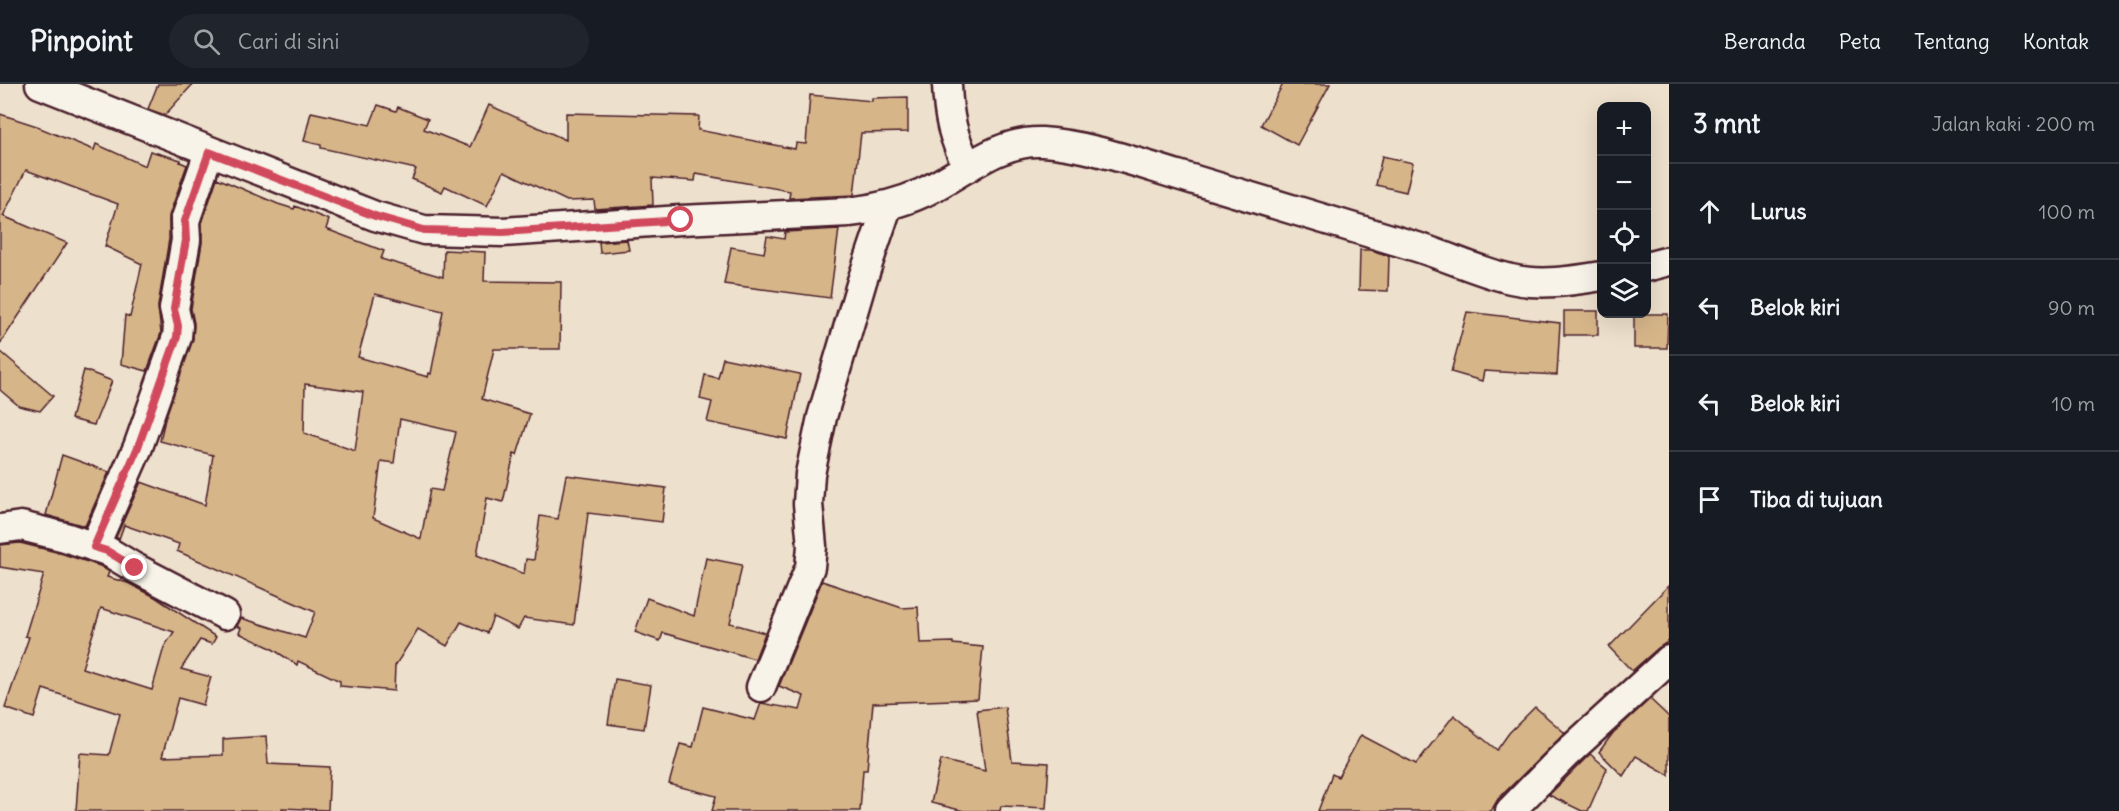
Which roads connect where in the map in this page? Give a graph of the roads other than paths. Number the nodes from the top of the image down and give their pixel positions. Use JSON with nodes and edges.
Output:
{"nodes":[{"id":1,"x":40,"y":84,"type":"edge"},
{"id":2,"x":947,"y":84,"type":"edge"},
{"id":3,"x":209,"y":152,"type":"junction"},
{"id":4,"x":968,"y":167,"type":"junction"},
{"id":5,"x":887,"y":207,"type":"junction"},
{"id":6,"x":1669,"y":261,"type":"edge"},
{"id":7,"x":1651,"y":266,"type":"edge"},
{"id":8,"x":1597,"y":277,"type":"edge"},
{"id":9,"x":0,"y":529,"type":"edge"},
{"id":10,"x":94,"y":547,"type":"junction"},
{"id":11,"x":225,"y":615,"type":"dead end"},
{"id":12,"x":1669,"y":660,"type":"edge"},
{"id":13,"x":761,"y":687,"type":"dead end"},
{"id":14,"x":1510,"y":811,"type":"edge"}],
"edges":[{"from":1,"to":3,"type":"street"},
{"from":2,"to":4,"type":"street"},
{"from":3,"to":5,"type":"street"},
{"from":3,"to":10,"type":"street"},
{"from":4,"to":5,"type":"street"},
{"from":4,"to":8,"type":"street"},
{"from":5,"to":13,"type":"street"},
{"from":6,"to":7,"type":"street"},
{"from":9,"to":10,"type":"street"},
{"from":10,"to":11,"type":"street"},
{"from":12,"to":14,"type":"street"}]}
